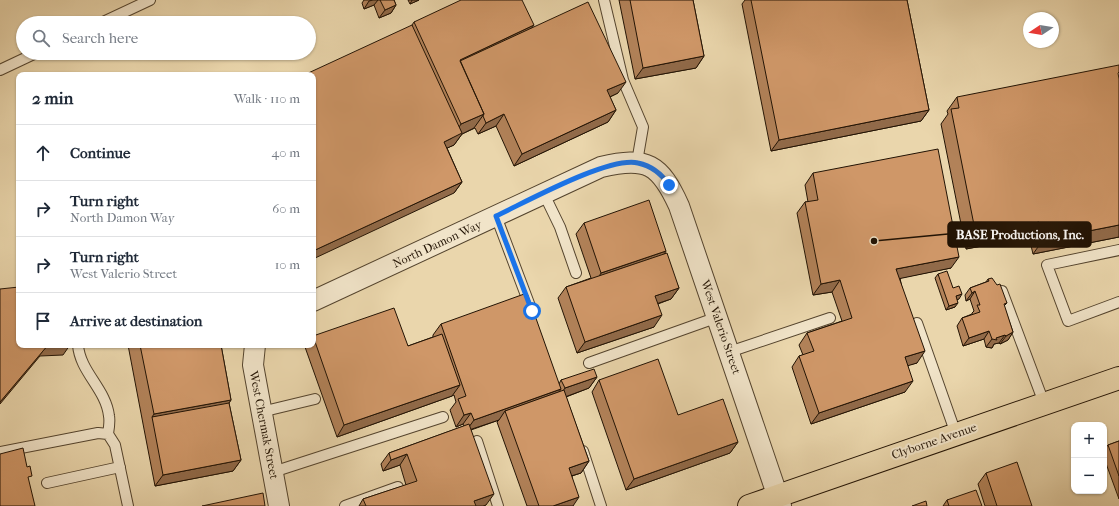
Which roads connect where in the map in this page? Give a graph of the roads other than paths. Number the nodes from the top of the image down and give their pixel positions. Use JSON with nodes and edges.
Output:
{"nodes":[{"id":1,"x":150,"y":0,"type":"edge"},
{"id":2,"x":604,"y":0,"type":"edge"},
{"id":3,"x":116,"y":16,"type":"edge"},
{"id":4,"x":21,"y":60,"type":"edge"},
{"id":5,"x":0,"y":70,"type":"edge"},
{"id":6,"x":644,"y":164,"type":"junction"},
{"id":7,"x":544,"y":194,"type":"junction"},
{"id":8,"x":496,"y":216,"type":"junction"},
{"id":9,"x":1119,"y":250,"type":"edge"},
{"id":10,"x":576,"y":273,"type":"dead end"},
{"id":11,"x":1002,"y":291,"type":"edge"},
{"id":12,"x":316,"y":300,"type":"edge"},
{"id":13,"x":1119,"y":302,"type":"edge"},
{"id":14,"x":718,"y":317,"type":"junction"},
{"id":15,"x":535,"y":318,"type":"edge"},
{"id":16,"x":830,"y":318,"type":"dead end"},
{"id":17,"x":917,"y":323,"type":"edge"},
{"id":18,"x":79,"y":348,"type":"edge"},
{"id":19,"x":255,"y":348,"type":"edge"},
{"id":20,"x":729,"y":352,"type":"junction"},
{"id":21,"x":589,"y":363,"type":"dead end"},
{"id":22,"x":1119,"y":378,"type":"edge"},
{"id":23,"x":315,"y":399,"type":"dead end"},
{"id":24,"x":1044,"y":403,"type":"junction"},
{"id":25,"x":261,"y":412,"type":"junction"},
{"id":26,"x":443,"y":417,"type":"dead end"},
{"id":27,"x":108,"y":434,"type":"junction"},
{"id":28,"x":956,"y":434,"type":"junction"},
{"id":29,"x":477,"y":441,"type":"edge"},
{"id":30,"x":580,"y":444,"type":"edge"},
{"id":31,"x":0,"y":452,"type":"edge"},
{"id":32,"x":120,"y":467,"type":"junction"},
{"id":33,"x":273,"y":472,"type":"junction"},
{"id":34,"x":47,"y":483,"type":"dead end"},
{"id":35,"x":398,"y":487,"type":"edge"},
{"id":36,"x":780,"y":501,"type":"edge"},
{"id":37,"x":128,"y":506,"type":"edge"},
{"id":38,"x":279,"y":506,"type":"edge"},
{"id":39,"x":345,"y":506,"type":"edge"},
{"id":40,"x":498,"y":506,"type":"edge"},
{"id":41,"x":601,"y":506,"type":"edge"},
{"id":42,"x":749,"y":506,"type":"edge"}],
"edges":[{"from":1,"to":3,"type":"lane"},
{"from":2,"to":6,"type":"lane"},
{"from":4,"to":5,"type":"lane"},
{"from":6,"to":7,"type":"street","name":"North Damon Way"},
{"from":6,"to":14,"type":"street","name":"West Valerio Street"},
{"from":7,"to":8,"type":"street","name":"North Damon Way"},
{"from":7,"to":10,"type":"lane"},
{"from":8,"to":12,"type":"street","name":"North Damon Way"},
{"from":8,"to":15,"type":"lane"},
{"from":9,"to":13,"type":"lane"},
{"from":11,"to":24,"type":"lane"},
{"from":14,"to":20,"type":"street","name":"West Valerio Street"},
{"from":14,"to":21,"type":"lane"},
{"from":16,"to":20,"type":"lane"},
{"from":17,"to":28,"type":"lane"},
{"from":18,"to":27,"type":"lane"},
{"from":19,"to":25,"type":"street","name":"West Chermak Street"},
{"from":20,"to":36,"type":"street","name":"West Valerio Street"},
{"from":22,"to":24,"type":"main road","name":"Clyborne Avenue"},
{"from":23,"to":25,"type":"lane"},
{"from":24,"to":28,"type":"main road","name":"Clyborne Avenue"},
{"from":25,"to":33,"type":"street","name":"West Chermak Street"},
{"from":26,"to":33,"type":"lane"},
{"from":27,"to":31,"type":"lane"},
{"from":27,"to":32,"type":"lane"},
{"from":28,"to":36,"type":"main road","name":"Clyborne Avenue"},
{"from":29,"to":40,"type":"lane"},
{"from":30,"to":41,"type":"lane"},
{"from":32,"to":34,"type":"lane"},
{"from":32,"to":37,"type":"lane"},
{"from":33,"to":38,"type":"street","name":"West Chermak Street"},
{"from":35,"to":39,"type":"lane"},
{"from":36,"to":42,"type":"main road","name":"Clyborne Avenue"}]}
